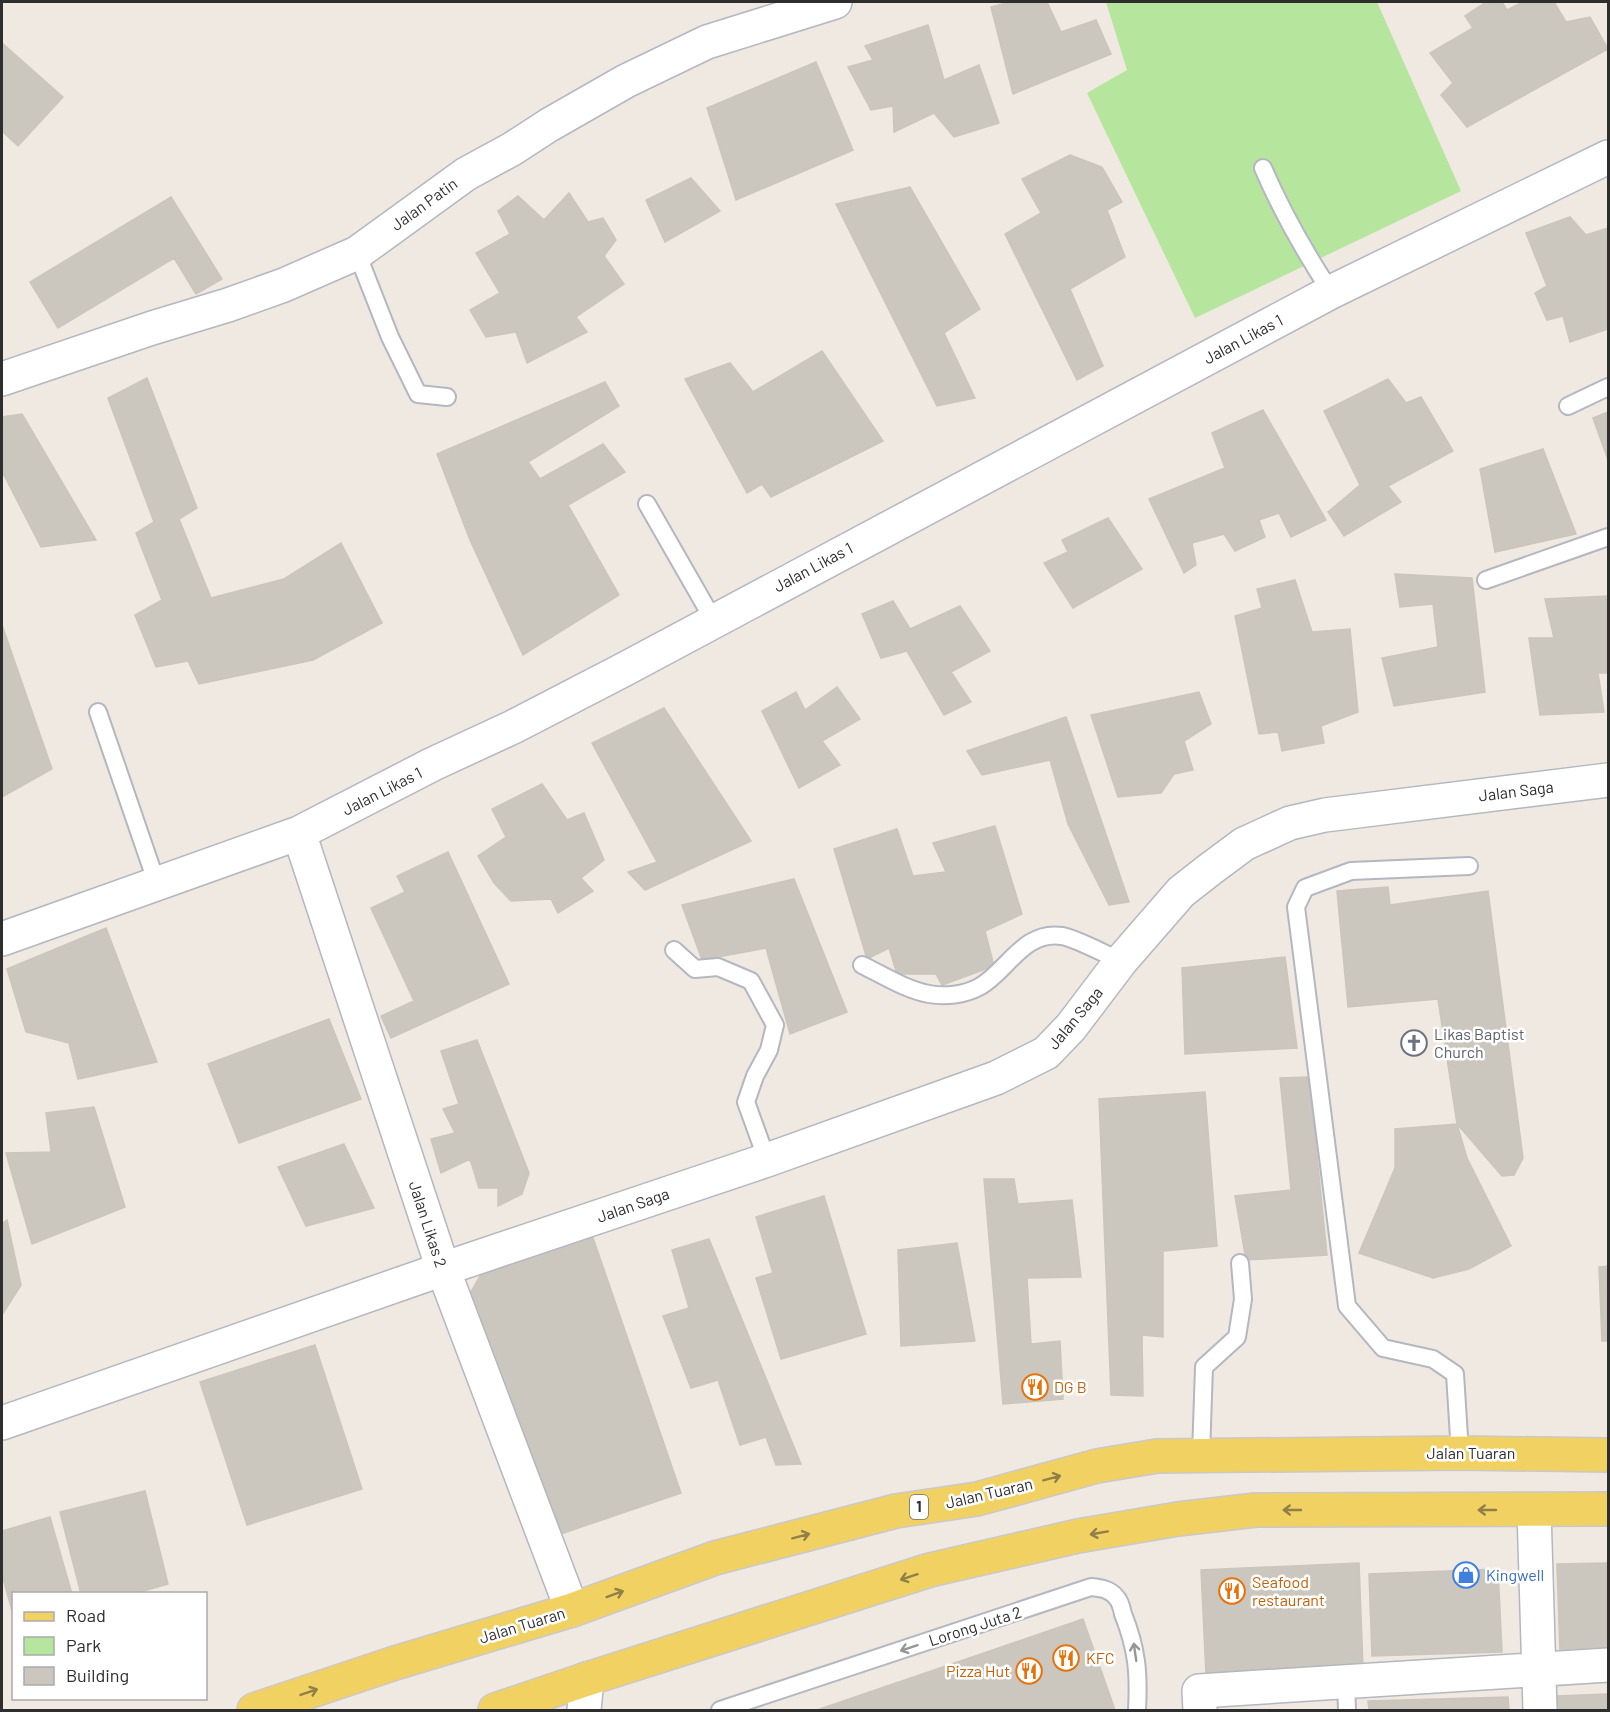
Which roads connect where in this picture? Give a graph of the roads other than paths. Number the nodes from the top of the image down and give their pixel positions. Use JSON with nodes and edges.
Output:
{"nodes":[{"id":1,"x":835,"y":2,"type":"edge"},
{"id":2,"x":1608,"y":157,"type":"edge"},
{"id":3,"x":1263,"y":168,"type":"dead end"},
{"id":4,"x":357,"y":253,"type":"junction"},
{"id":5,"x":1330,"y":292,"type":"junction"},
{"id":6,"x":2,"y":380,"type":"edge"},
{"id":7,"x":1608,"y":387,"type":"edge"},
{"id":8,"x":447,"y":397,"type":"dead end"},
{"id":9,"x":1568,"y":406,"type":"dead end"},
{"id":10,"x":647,"y":504,"type":"dead end"},
{"id":11,"x":1608,"y":537,"type":"edge"},
{"id":12,"x":1486,"y":580,"type":"dead end"},
{"id":13,"x":714,"y":621,"type":"junction"},
{"id":14,"x":98,"y":712,"type":"dead end"},
{"id":15,"x":1608,"y":780,"type":"edge"},
{"id":16,"x":299,"y":833,"type":"junction"},
{"id":17,"x":1469,"y":866,"type":"dead end"},
{"id":18,"x":157,"y":884,"type":"junction"},
{"id":19,"x":2,"y":939,"type":"edge"},
{"id":20,"x":674,"y":950,"type":"dead end"},
{"id":21,"x":1121,"y":961,"type":"junction"},
{"id":22,"x":862,"y":965,"type":"dead end"},
{"id":23,"x":767,"y":1160,"type":"junction"},
{"id":24,"x":1240,"y":1263,"type":"dead end"},
{"id":25,"x":442,"y":1269,"type":"junction"},
{"id":26,"x":2,"y":1423,"type":"edge"},
{"id":27,"x":1460,"y":1453,"type":"junction"},
{"id":28,"x":1201,"y":1455,"type":"junction"},
{"id":29,"x":1608,"y":1455,"type":"edge"},
{"id":30,"x":1608,"y":1509,"type":"edge"},
{"id":31,"x":1534,"y":1510,"type":"junction"},
{"id":32,"x":572,"y":1610,"type":"junction"},
{"id":33,"x":1608,"y":1665,"type":"edge"},
{"id":34,"x":1539,"y":1669,"type":"junction"},
{"id":35,"x":585,"y":1695,"type":"edge"},
{"id":36,"x":1346,"y":1696,"type":"edge"},
{"id":37,"x":1199,"y":1701,"type":"edge"},
{"id":38,"x":254,"y":1710,"type":"edge"},
{"id":39,"x":495,"y":1710,"type":"edge"},
{"id":40,"x":720,"y":1710,"type":"edge"},
{"id":41,"x":1137,"y":1710,"type":"edge"},
{"id":42,"x":1540,"y":1710,"type":"edge"}],
"edges":[{"from":1,"to":4,"type":"street","name":"Jalan Patin"},
{"from":2,"to":5,"type":"street","name":"Jalan Likas 1"},
{"from":3,"to":5,"type":"lane"},
{"from":4,"to":6,"type":"street","name":"Jalan Patin"},
{"from":4,"to":8,"type":"lane"},
{"from":5,"to":13,"type":"street","name":"Jalan Likas 1"},
{"from":7,"to":9,"type":"lane"},
{"from":10,"to":13,"type":"lane"},
{"from":11,"to":12,"type":"lane"},
{"from":13,"to":16,"type":"street","name":"Jalan Likas 1"},
{"from":14,"to":18,"type":"lane"},
{"from":15,"to":21,"type":"street","name":"Jalan Saga"},
{"from":16,"to":18,"type":"street","name":"Jalan Likas 1"},
{"from":16,"to":25,"type":"street","name":"Jalan Likas 2"},
{"from":17,"to":27,"type":"lane"},
{"from":18,"to":19,"type":"street","name":"Jalan Likas 1"},
{"from":20,"to":23,"type":"lane"},
{"from":21,"to":22,"type":"lane"},
{"from":21,"to":23,"type":"street","name":"Jalan Saga"},
{"from":23,"to":25,"type":"street","name":"Jalan Saga"},
{"from":24,"to":28,"type":"lane"},
{"from":25,"to":26,"type":"street","name":"Jalan Saga"},
{"from":25,"to":32,"type":"street","name":"Jalan Likas 2"},
{"from":27,"to":28,"type":"main road","name":"Jalan Tuaran","number":"1"},
{"from":27,"to":29,"type":"main road","name":"Jalan Tuaran","number":"1"},
{"from":32,"to":28,"type":"main road","name":"Jalan Tuaran","number":"1","one_way":true},
{"from":30,"to":31,"type":"main road"},
{"from":31,"to":34,"type":"street"},
{"from":31,"to":35,"type":"main road","one_way":true},
{"from":38,"to":32,"type":"main road","name":"Jalan Tuaran","number":"1","one_way":true},
{"from":33,"to":34,"type":"street"},
{"from":34,"to":36,"type":"street"},
{"from":34,"to":42,"type":"street"},
{"from":35,"to":39,"type":"main road"},
{"from":36,"to":37,"type":"street"},
{"from":41,"to":40,"type":"lane","name":"Lorong Juta 2","one_way":true}]}
